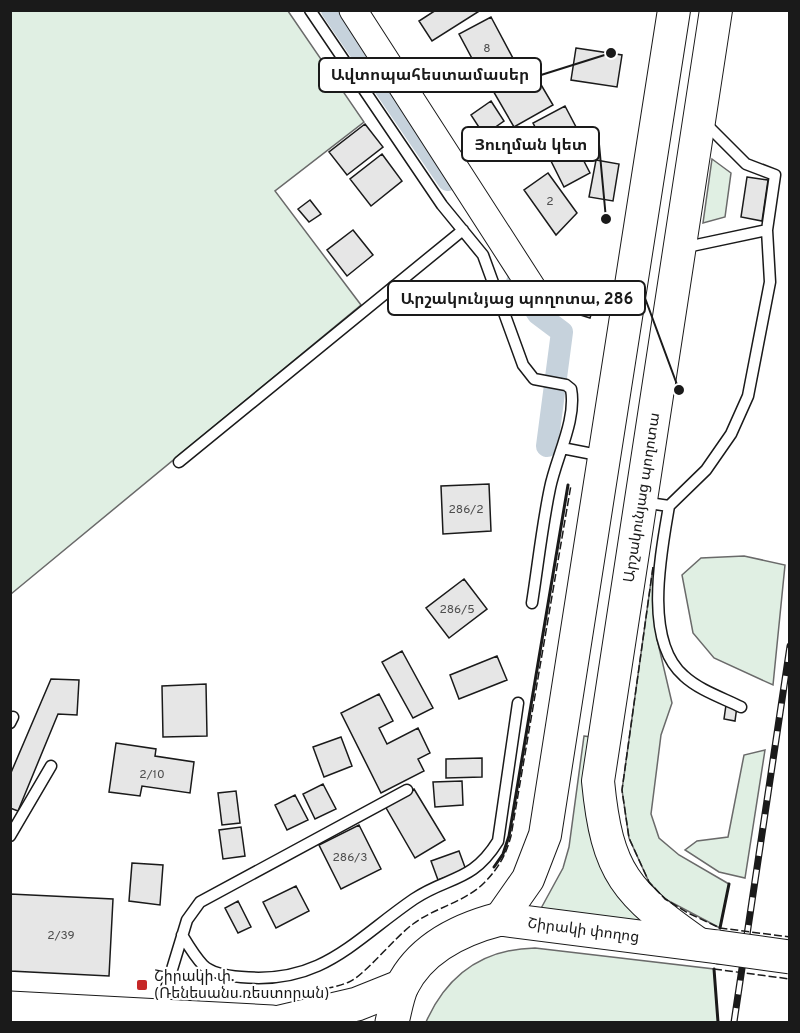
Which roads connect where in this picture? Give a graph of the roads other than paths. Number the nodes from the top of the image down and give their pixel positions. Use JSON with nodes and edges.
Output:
{"nodes":[{"id":1,"x":310,"y":10,"type":"edge"},
{"id":2,"x":353,"y":10,"type":"edge"},
{"id":3,"x":674,"y":10,"type":"edge"},
{"id":4,"x":716,"y":10,"type":"edge"},
{"id":5,"x":699,"y":118,"type":"junction"},
{"id":6,"x":463,"y":230,"type":"junction"},
{"id":7,"x":767,"y":230,"type":"junction"},
{"id":8,"x":679,"y":248,"type":"junction"},
{"id":9,"x":536,"y":294,"type":"dead end"},
{"id":10,"x":562,"y":448,"type":"junction"},
{"id":11,"x":603,"y":456,"type":"junction"},
{"id":12,"x":179,"y":462,"type":"dead end"},
{"id":13,"x":654,"y":504,"type":"junction"},
{"id":14,"x":532,"y":603,"type":"dead end"},
{"id":15,"x":518,"y":703,"type":"dead end"},
{"id":16,"x":741,"y":707,"type":"dead end"},
{"id":17,"x":51,"y":766,"type":"dead end"},
{"id":18,"x":406,"y":790,"type":"dead end"},
{"id":19,"x":10,"y":836,"type":"edge"},
{"id":20,"x":500,"y":919,"type":"junction"},
{"id":21,"x":182,"y":935,"type":"junction"},
{"id":22,"x":709,"y":946,"type":"junction"},
{"id":23,"x":789,"y":957,"type":"edge"},
{"id":24,"x":402,"y":986,"type":"junction"},
{"id":25,"x":10,"y":1008,"type":"edge"},
{"id":26,"x":158,"y":1016,"type":"junction"},
{"id":27,"x":272,"y":1023,"type":"edge"},
{"id":28,"x":280,"y":1023,"type":"edge"},
{"id":29,"x":392,"y":1023,"type":"edge"}],
"edges":[{"from":1,"to":6,"type":"lane"},
{"from":2,"to":9,"type":"street"},
{"from":3,"to":11,"type":"main road"},
{"from":4,"to":5,"type":"main road","name":"Արշակունյաց պողոտա"},
{"from":5,"to":7,"type":"lane"},
{"from":5,"to":8,"type":"main road","name":"Արշակունյաց պողոտա"},
{"from":6,"to":10,"type":"lane"},
{"from":6,"to":12,"type":"lane"},
{"from":7,"to":8,"type":"lane"},
{"from":7,"to":13,"type":"lane"},
{"from":8,"to":13,"type":"main road","name":"Արշակունյաց պողոտա"},
{"from":10,"to":11,"type":"lane"},
{"from":10,"to":14,"type":"lane"},
{"from":11,"to":20,"type":"main road"},
{"from":13,"to":16,"type":"lane"},
{"from":13,"to":22,"type":"main road","name":"Արշակունյաց պողոտա"},
{"from":15,"to":21,"type":"lane"},
{"from":17,"to":19,"type":"lane"},
{"from":18,"to":21,"type":"lane"},
{"from":20,"to":22,"type":"highway","name":"Շիրակի փողոց"},
{"from":20,"to":24,"type":"highway","name":"Շիրակի փողոց"},
{"from":21,"to":26,"type":"lane"},
{"from":22,"to":23,"type":"highway","name":"Շիրակի փողոց","bridge":true},
{"from":24,"to":28,"type":"highway"},
{"from":24,"to":29,"type":"highway","name":"Շիրակի փողոց"},
{"from":25,"to":26,"type":"highway"},
{"from":26,"to":27,"type":"highway"}]}
